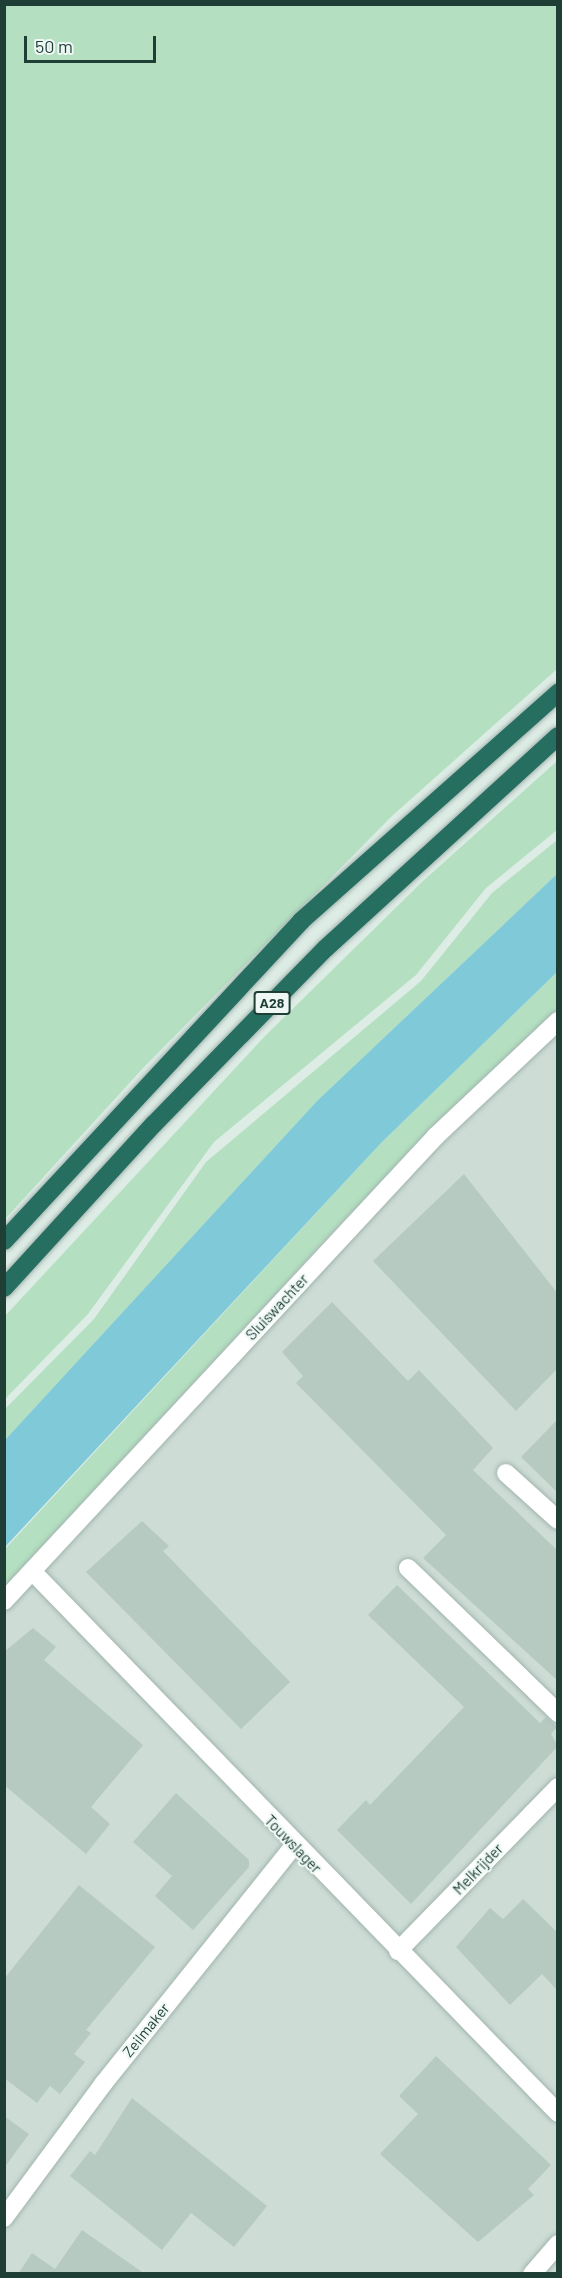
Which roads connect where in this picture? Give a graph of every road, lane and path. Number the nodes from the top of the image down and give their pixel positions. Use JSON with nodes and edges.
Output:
{"nodes":[{"id":1,"x":558,"y":693,"type":"edge"},
{"id":2,"x":558,"y":736,"type":"edge"},
{"id":3,"x":558,"y":1021,"type":"edge"},
{"id":4,"x":4,"y":1241,"type":"edge"},
{"id":5,"x":4,"y":1288,"type":"edge"},
{"id":6,"x":506,"y":1473,"type":"dead end"},
{"id":7,"x":558,"y":1520,"type":"edge"},
{"id":8,"x":408,"y":1568,"type":"dead end"},
{"id":9,"x":32,"y":1571,"type":"junction"},
{"id":10,"x":4,"y":1601,"type":"edge"},
{"id":11,"x":558,"y":1713,"type":"edge"},
{"id":12,"x":558,"y":1787,"type":"edge"},
{"id":13,"x":294,"y":1846,"type":"junction"},
{"id":14,"x":398,"y":1951,"type":"junction"},
{"id":15,"x":558,"y":2113,"type":"edge"},
{"id":16,"x":4,"y":2218,"type":"edge"},
{"id":17,"x":558,"y":2244,"type":"edge"},
{"id":18,"x":532,"y":2274,"type":"edge"}],
"edges":[{"from":1,"to":4,"type":"highway","number":"A28"},
{"from":2,"to":5,"type":"highway","number":"A28"},
{"from":3,"to":9,"type":"street","name":"Sluiswachter"},
{"from":6,"to":7,"type":"street"},
{"from":8,"to":11,"type":"street"},
{"from":9,"to":10,"type":"street","name":"Sluiswachter"},
{"from":9,"to":13,"type":"street","name":"Touwslager"},
{"from":12,"to":14,"type":"street","name":"Melkrijder"},
{"from":13,"to":14,"type":"street","name":"Touwslager"},
{"from":13,"to":16,"type":"street","name":"Zeilmaker"},
{"from":14,"to":15,"type":"street","name":"Touwslager"},
{"from":17,"to":18,"type":"street"}]}
